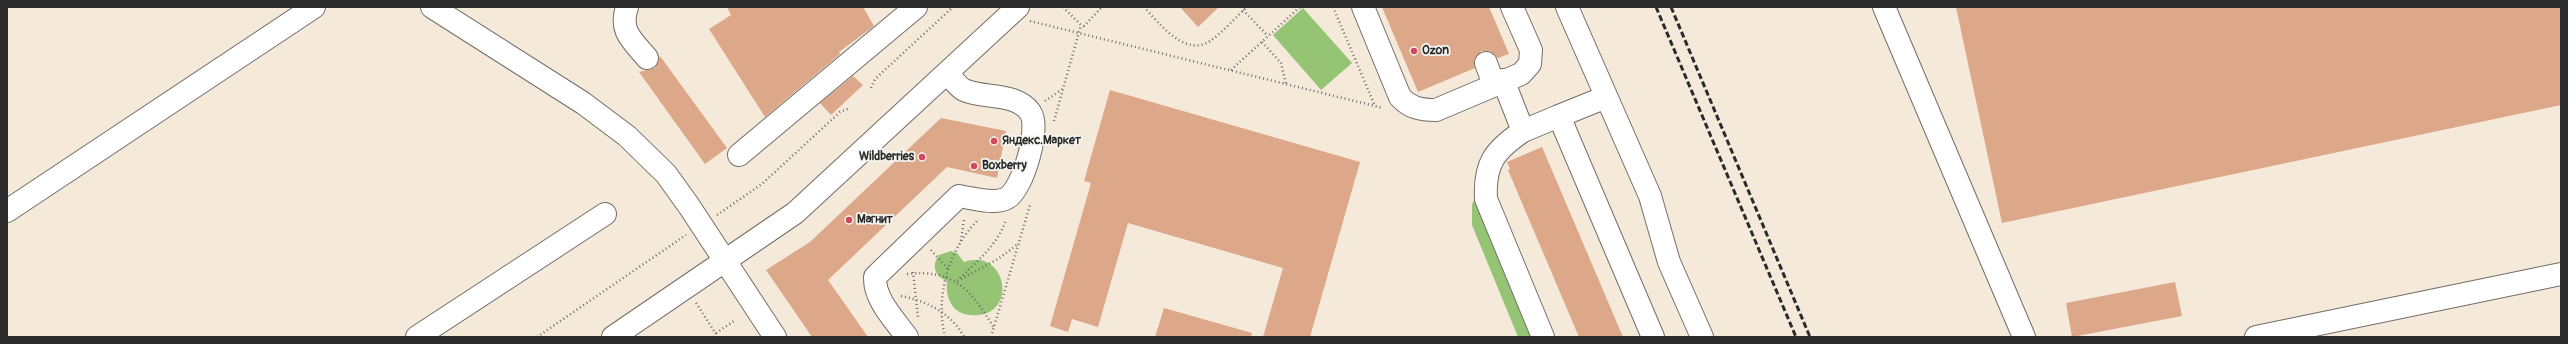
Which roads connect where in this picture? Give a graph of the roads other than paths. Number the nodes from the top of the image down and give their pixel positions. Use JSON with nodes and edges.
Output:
{"nodes":[{"id":1,"x":314,"y":7,"type":"edge"},
{"id":2,"x":432,"y":7,"type":"edge"},
{"id":3,"x":627,"y":7,"type":"edge"},
{"id":4,"x":916,"y":7,"type":"edge"},
{"id":5,"x":1363,"y":7,"type":"edge"},
{"id":6,"x":1512,"y":7,"type":"edge"},
{"id":7,"x":1567,"y":7,"type":"edge"},
{"id":8,"x":1884,"y":7,"type":"edge"},
{"id":9,"x":1014,"y":12,"type":"edge"},
{"id":10,"x":647,"y":58,"type":"dead end"},
{"id":11,"x":1486,"y":63,"type":"dead end"},
{"id":12,"x":947,"y":72,"type":"junction"},
{"id":13,"x":1499,"y":83,"type":"junction"},
{"id":14,"x":1606,"y":97,"type":"junction"},
{"id":15,"x":1559,"y":116,"type":"junction"},
{"id":16,"x":1523,"y":130,"type":"junction"},
{"id":17,"x":739,"y":155,"type":"dead end"},
{"id":18,"x":7,"y":211,"type":"edge"},
{"id":19,"x":605,"y":214,"type":"dead end"},
{"id":20,"x":725,"y":261,"type":"junction"},
{"id":21,"x":2561,"y":274,"type":"edge"},
{"id":22,"x":912,"y":329,"type":"edge"},
{"id":23,"x":417,"y":337,"type":"edge"},
{"id":24,"x":613,"y":337,"type":"edge"},
{"id":25,"x":775,"y":337,"type":"edge"},
{"id":26,"x":1543,"y":337,"type":"edge"},
{"id":27,"x":1653,"y":337,"type":"edge"},
{"id":28,"x":1702,"y":337,"type":"edge"},
{"id":29,"x":2024,"y":337,"type":"edge"},
{"id":30,"x":2256,"y":337,"type":"edge"}],
"edges":[{"from":1,"to":18,"type":"street"},
{"from":2,"to":20,"type":"street"},
{"from":3,"to":10,"type":"street"},
{"from":4,"to":17,"type":"street"},
{"from":5,"to":13,"type":"street"},
{"from":6,"to":13,"type":"street"},
{"from":7,"to":14,"type":"street"},
{"from":8,"to":29,"type":"street"},
{"from":9,"to":12,"type":"street"},
{"from":11,"to":13,"type":"street"},
{"from":12,"to":20,"type":"street"},
{"from":12,"to":22,"type":"street"},
{"from":13,"to":16,"type":"street"},
{"from":14,"to":15,"type":"street"},
{"from":14,"to":28,"type":"street"},
{"from":15,"to":16,"type":"street"},
{"from":15,"to":27,"type":"street"},
{"from":16,"to":26,"type":"street"},
{"from":19,"to":23,"type":"street"},
{"from":20,"to":24,"type":"street"},
{"from":20,"to":25,"type":"street"},
{"from":21,"to":30,"type":"street"}]}
